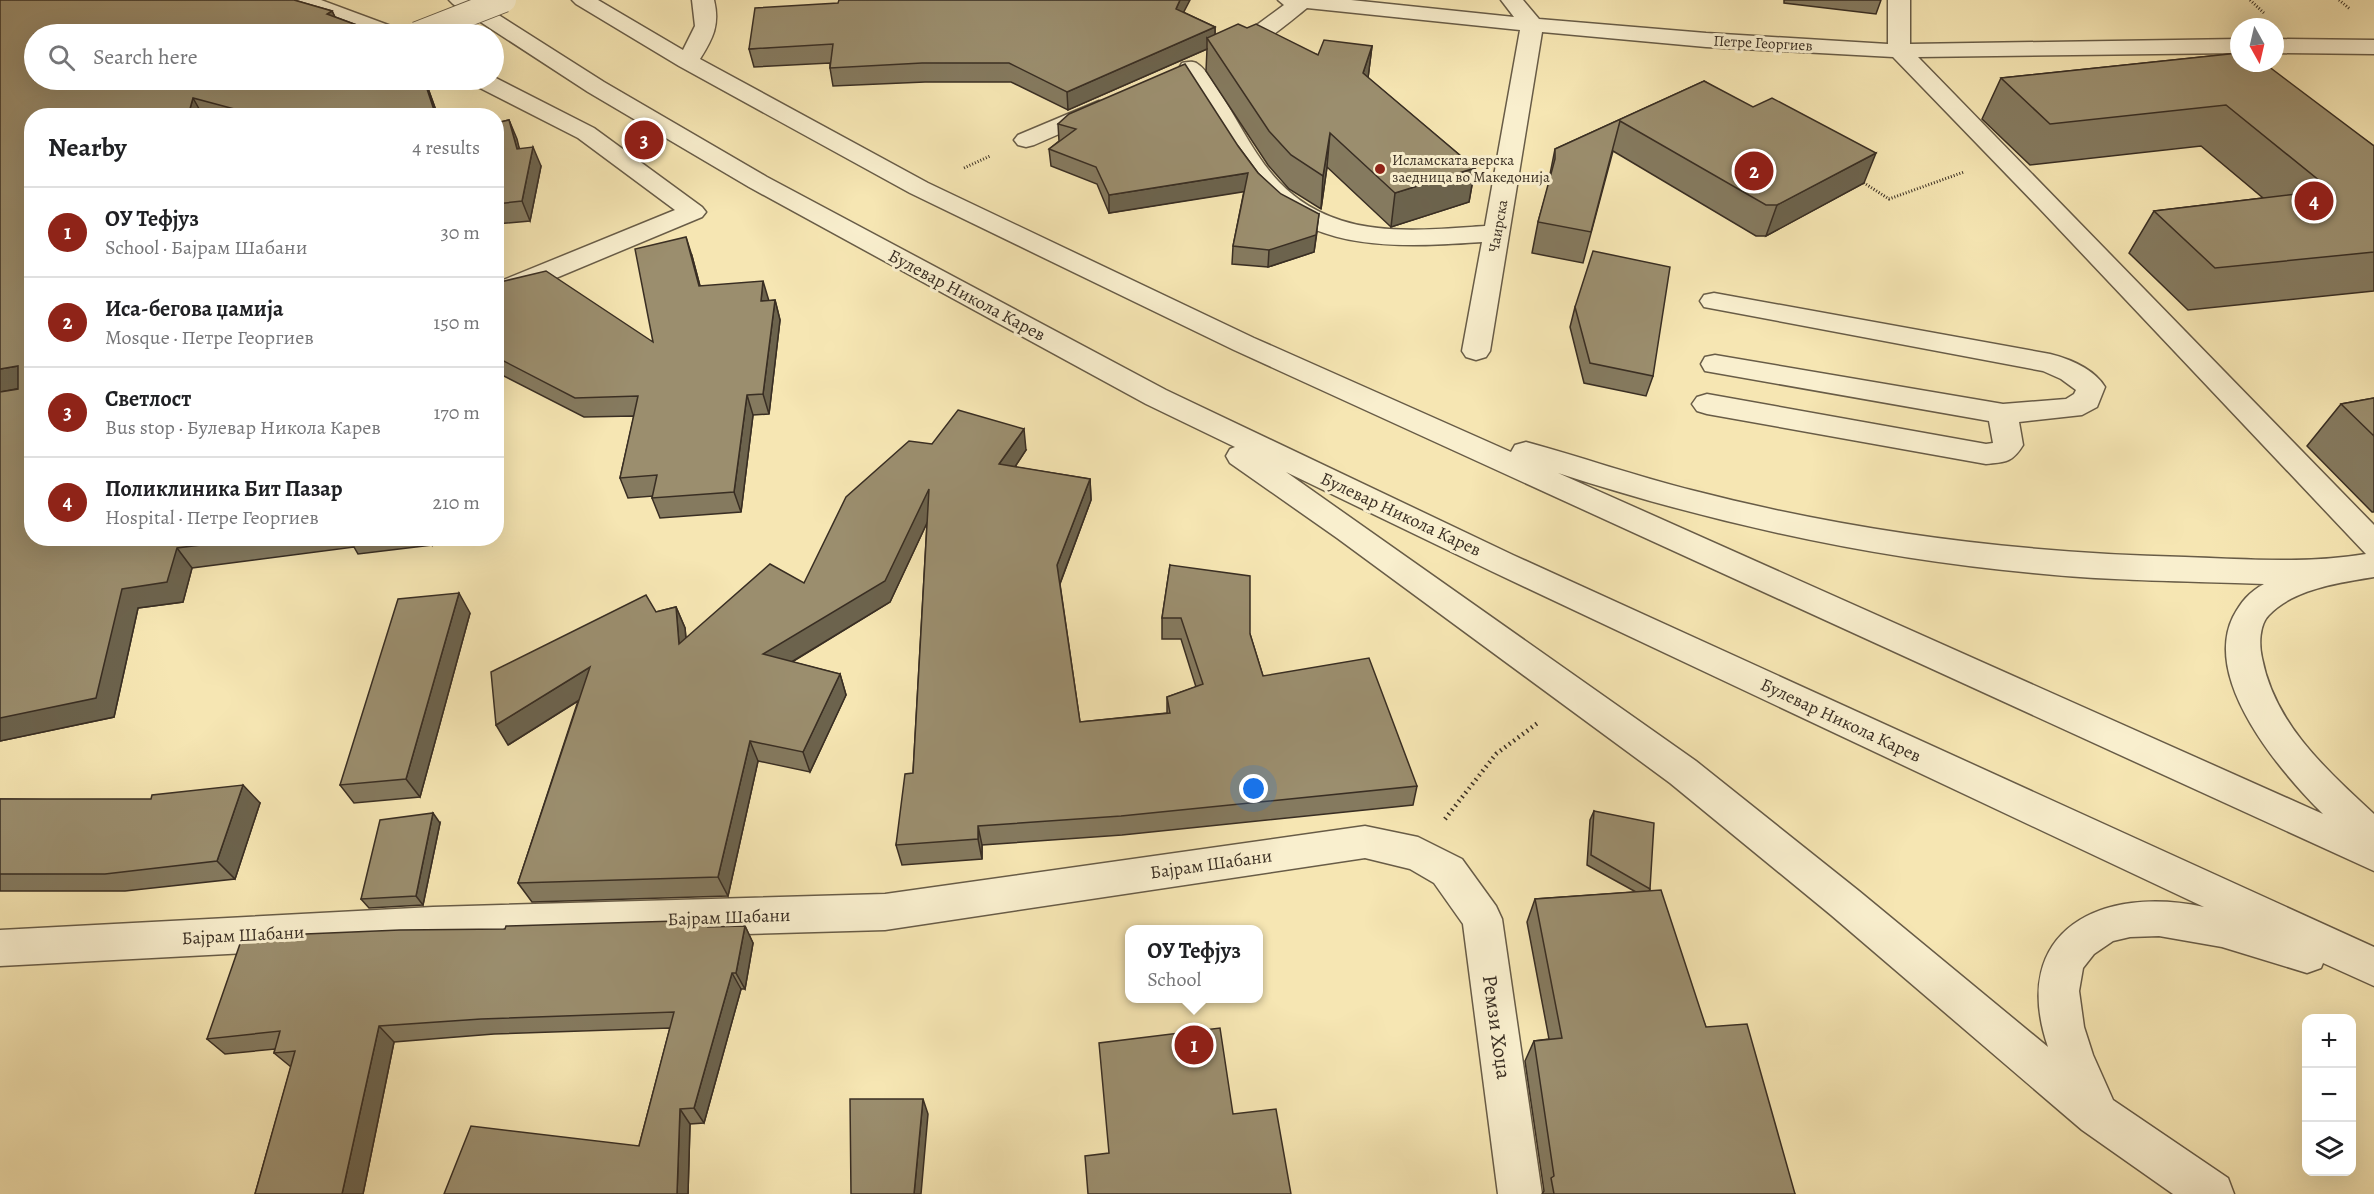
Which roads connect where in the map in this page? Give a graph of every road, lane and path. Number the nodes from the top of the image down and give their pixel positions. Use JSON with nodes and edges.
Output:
{"nodes":[{"id":1,"x":302,"y":0,"type":"edge"},
{"id":2,"x":460,"y":0,"type":"edge"},
{"id":3,"x":504,"y":0,"type":"edge"},
{"id":4,"x":583,"y":0,"type":"edge"},
{"id":5,"x":703,"y":0,"type":"edge"},
{"id":6,"x":1512,"y":0,"type":"edge"},
{"id":7,"x":1899,"y":0,"type":"edge"},
{"id":8,"x":2250,"y":0,"type":"edge"},
{"id":9,"x":1299,"y":1,"type":"edge"},
{"id":10,"x":2261,"y":10,"type":"dead end"},
{"id":11,"x":365,"y":24,"type":"edge"},
{"id":12,"x":443,"y":24,"type":"edge"},
{"id":13,"x":498,"y":24,"type":"edge"},
{"id":14,"x":1532,"y":26,"type":"junction"},
{"id":15,"x":504,"y":28,"type":"edge"},
{"id":16,"x":2230,"y":46,"type":"edge"},
{"id":17,"x":2284,"y":46,"type":"edge"},
{"id":18,"x":2374,"y":47,"type":"edge"},
{"id":19,"x":1899,"y":51,"type":"junction"},
{"id":20,"x":687,"y":61,"type":"junction"},
{"id":21,"x":502,"y":90,"type":"edge"},
{"id":22,"x":1113,"y":102,"type":"edge"},
{"id":23,"x":1026,"y":140,"type":"joint"},
{"id":24,"x":2005,"y":158,"type":"junction"},
{"id":25,"x":1859,"y":180,"type":"edge"},
{"id":26,"x":919,"y":188,"type":"junction"},
{"id":27,"x":1497,"y":233,"type":"junction"},
{"id":28,"x":504,"y":289,"type":"edge"},
{"id":29,"x":1714,"y":301,"type":"dead end"},
{"id":30,"x":1476,"y":351,"type":"dead end"},
{"id":31,"x":1715,"y":364,"type":"dead end"},
{"id":32,"x":1337,"y":387,"type":"junction"},
{"id":33,"x":1156,"y":397,"type":"junction"},
{"id":34,"x":1707,"y":404,"type":"dead end"},
{"id":35,"x":2003,"y":414,"type":"junction"},
{"id":36,"x":2374,"y":545,"type":"edge"},
{"id":37,"x":2374,"y":565,"type":"edge"},
{"id":38,"x":2333,"y":571,"type":"junction"},
{"id":39,"x":1575,"y":694,"type":"junction"},
{"id":40,"x":2374,"y":838,"type":"edge"},
{"id":41,"x":2374,"y":855,"type":"edge"},
{"id":42,"x":1433,"y":862,"type":"junction"},
{"id":43,"x":0,"y":948,"type":"edge"},
{"id":44,"x":2374,"y":967,"type":"edge"},
{"id":45,"x":2374,"y":978,"type":"edge"},
{"id":46,"x":2097,"y":1114,"type":"junction"},
{"id":47,"x":1520,"y":1194,"type":"edge"},
{"id":48,"x":2212,"y":1194,"type":"edge"}],
"edges":[{"from":1,"to":11,"type":"street"},
{"from":2,"to":13,"type":"street","name":"Булевар Никола Карев"},
{"from":3,"to":12,"type":"street","bridge":true},
{"from":4,"to":20,"type":"street"},
{"from":5,"to":20,"type":"street"},
{"from":6,"to":14,"type":"street"},
{"from":7,"to":19,"type":"street"},
{"from":8,"to":10,"type":"path"},
{"from":9,"to":14,"type":"street","name":"Петре Георгиев"},
{"from":9,"to":27,"type":"street"},
{"from":14,"to":19,"type":"street","name":"Петре Георгиев"},
{"from":14,"to":27,"type":"street","name":"Чаирска"},
{"from":15,"to":33,"type":"street","name":"Булевар Никола Карев"},
{"from":16,"to":19,"type":"street","name":"Петре Георгиев"},
{"from":17,"to":18,"type":"street"},
{"from":19,"to":24,"type":"street"},
{"from":20,"to":26,"type":"street"},
{"from":21,"to":28,"type":"street"},
{"from":22,"to":23,"type":"street"},
{"from":23,"to":26,"type":"path"},
{"from":24,"to":25,"type":"path"},
{"from":24,"to":36,"type":"street"},
{"from":26,"to":32,"type":"street"},
{"from":27,"to":30,"type":"street","name":"Чаирска"},
{"from":29,"to":35,"type":"street"},
{"from":31,"to":35,"type":"street"},
{"from":32,"to":38,"type":"street"},
{"from":32,"to":41,"type":"street"},
{"from":33,"to":39,"type":"street"},
{"from":33,"to":44,"type":"street","name":"Булевар Никола Карев"},
{"from":34,"to":35,"type":"street"},
{"from":37,"to":38,"type":"street"},
{"from":38,"to":40,"type":"street"},
{"from":39,"to":42,"type":"path"},
{"from":39,"to":46,"type":"street"},
{"from":42,"to":43,"type":"street","name":"Бајрам Шабани"},
{"from":42,"to":47,"type":"street","name":"Ремзи Хоџа"},
{"from":45,"to":46,"type":"street"},
{"from":46,"to":48,"type":"street"}]}
